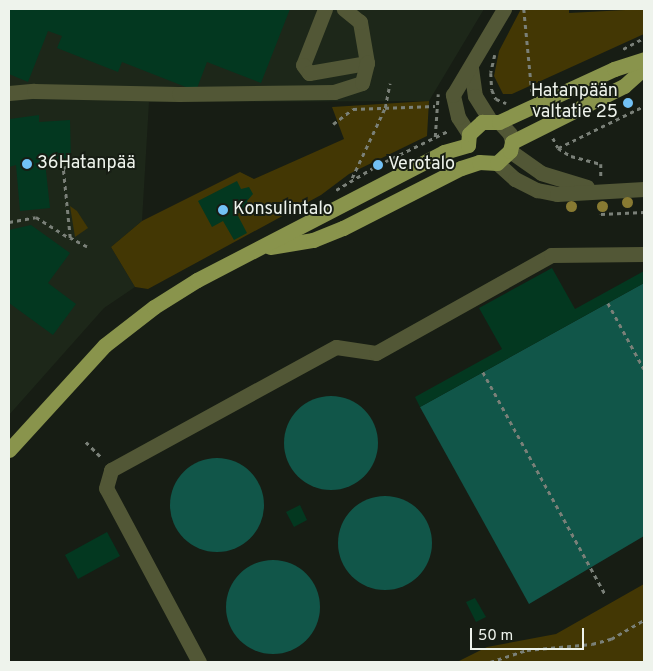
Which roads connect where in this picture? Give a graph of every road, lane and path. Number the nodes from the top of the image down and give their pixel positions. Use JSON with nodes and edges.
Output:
{"nodes":[{"id":1,"x":325,"y":9,"type":"edge"},
{"id":2,"x":344,"y":9,"type":"edge"},
{"id":3,"x":504,"y":9,"type":"edge"},
{"id":4,"x":524,"y":9,"type":"edge"},
{"id":5,"x":497,"y":49,"type":"dead end"},
{"id":6,"x":644,"y":59,"type":"edge"},
{"id":7,"x":367,"y":63,"type":"junction"},
{"id":8,"x":471,"y":68,"type":"junction"},
{"id":9,"x":644,"y":68,"type":"edge"},
{"id":10,"x":390,"y":83,"type":"dead end"},
{"id":11,"x":9,"y":93,"type":"edge"},
{"id":12,"x":532,"y":93,"type":"dead end"},
{"id":13,"x":510,"y":104,"type":"dead end"},
{"id":14,"x":435,"y":106,"type":"dead end"},
{"id":15,"x":644,"y":106,"type":"edge"},
{"id":16,"x":385,"y":108,"type":"junction"},
{"id":17,"x":495,"y":121,"type":"junction"},
{"id":18,"x":333,"y":124,"type":"dead end"},
{"id":19,"x":469,"y":139,"type":"junction"},
{"id":20,"x":511,"y":147,"type":"junction"},
{"id":21,"x":90,"y":160,"type":"dead end"},
{"id":22,"x":479,"y":162,"type":"junction"},
{"id":23,"x":497,"y":163,"type":"junction"},
{"id":24,"x":601,"y":164,"type":"dead end"},
{"id":25,"x":351,"y":179,"type":"dead end"},
{"id":26,"x":644,"y":189,"type":"edge"},
{"id":27,"x":601,"y":190,"type":"junction"},
{"id":28,"x":644,"y":212,"type":"edge"},
{"id":29,"x":601,"y":214,"type":"dead end"},
{"id":30,"x":9,"y":222,"type":"edge"},
{"id":31,"x":70,"y":238,"type":"junction"},
{"id":32,"x":87,"y":247,"type":"dead end"},
{"id":33,"x":256,"y":249,"type":"junction"},
{"id":34,"x":644,"y":254,"type":"edge"},
{"id":35,"x":608,"y":303,"type":"dead end"},
{"id":36,"x":644,"y":369,"type":"edge"},
{"id":37,"x":483,"y":372,"type":"dead end"},
{"id":38,"x":86,"y":442,"type":"dead end"},
{"id":39,"x":9,"y":450,"type":"edge"},
{"id":40,"x":111,"y":470,"type":"junction"},
{"id":41,"x":605,"y":594,"type":"dead end"},
{"id":42,"x":644,"y":620,"type":"edge"},
{"id":43,"x":199,"y":662,"type":"edge"},
{"id":44,"x":490,"y":662,"type":"edge"}],
"edges":[{"from":1,"to":7,"type":"street"},
{"from":2,"to":7,"type":"street"},
{"from":3,"to":8,"type":"street"},
{"from":4,"to":12,"type":"path"},
{"from":5,"to":13,"type":"path"},
{"from":6,"to":17,"type":"main road"},
{"from":7,"to":11,"type":"street"},
{"from":8,"to":17,"type":"street"},
{"from":8,"to":19,"type":"street"},
{"from":9,"to":20,"type":"main road"},
{"from":10,"to":16,"type":"path"},
{"from":14,"to":16,"type":"path"},
{"from":15,"to":24,"type":"path"},
{"from":16,"to":18,"type":"path"},
{"from":16,"to":25,"type":"path"},
{"from":17,"to":19,"type":"main road"},
{"from":17,"to":20,"type":"street"},
{"from":19,"to":22,"type":"street"},
{"from":19,"to":33,"type":"main road"},
{"from":20,"to":23,"type":"main road"},
{"from":20,"to":27,"type":"street"},
{"from":21,"to":31,"type":"path"},
{"from":22,"to":23,"type":"main road"},
{"from":22,"to":33,"type":"main road"},
{"from":23,"to":27,"type":"street"},
{"from":26,"to":27,"type":"street"},
{"from":28,"to":29,"type":"path"},
{"from":30,"to":31,"type":"path"},
{"from":31,"to":32,"type":"path"},
{"from":33,"to":39,"type":"main road"},
{"from":34,"to":40,"type":"street"},
{"from":35,"to":36,"type":"path"},
{"from":37,"to":41,"type":"path"},
{"from":38,"to":40,"type":"path"},
{"from":40,"to":43,"type":"street"},
{"from":42,"to":44,"type":"path"}]}
